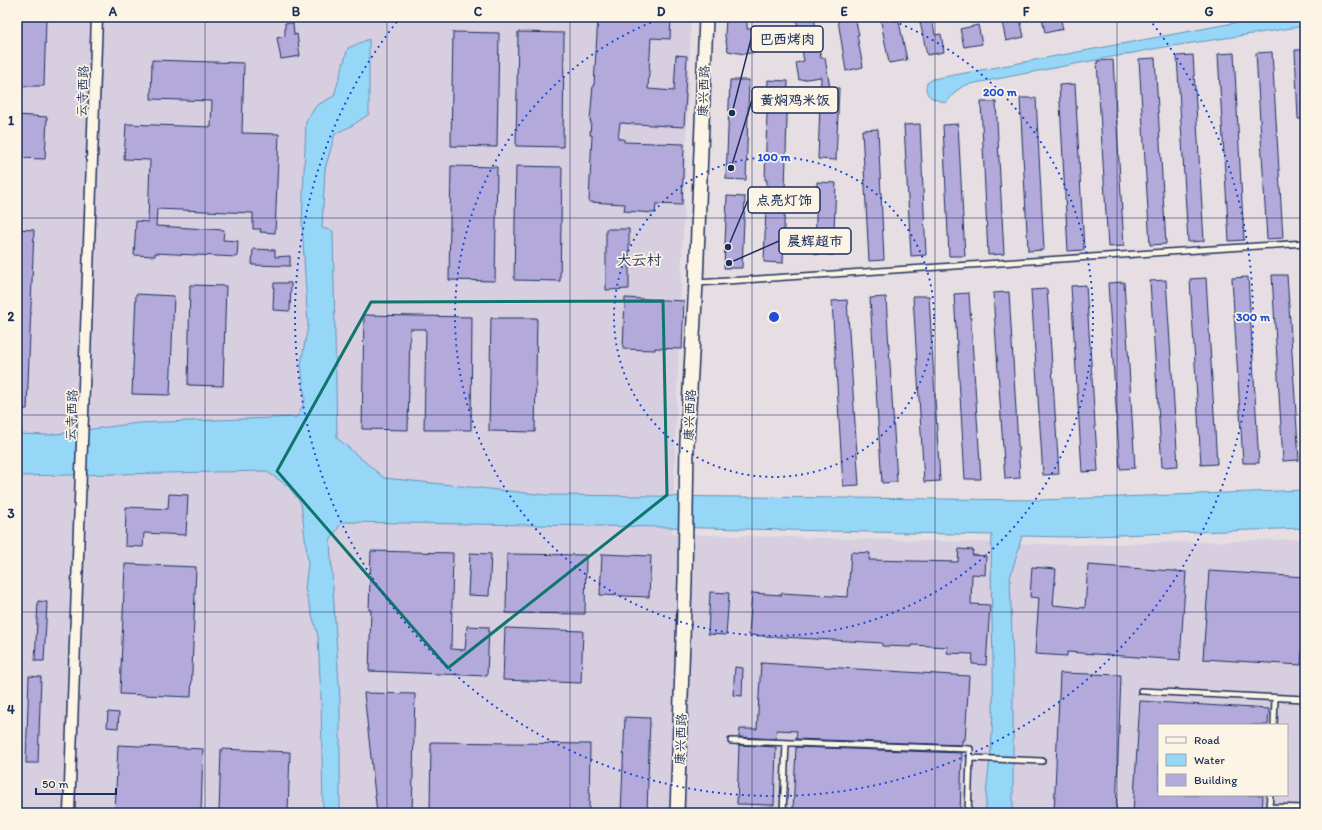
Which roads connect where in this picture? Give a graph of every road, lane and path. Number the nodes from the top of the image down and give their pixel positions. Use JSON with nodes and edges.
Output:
{"nodes":[{"id":1,"x":97,"y":17,"type":"edge"},
{"id":2,"x":706,"y":17,"type":"edge"},
{"id":3,"x":1305,"y":243,"type":"edge"},
{"id":4,"x":696,"y":283,"type":"junction"},
{"id":5,"x":1141,"y":691,"type":"dead end"},
{"id":6,"x":1275,"y":698,"type":"junction"},
{"id":7,"x":1305,"y":699,"type":"edge"},
{"id":8,"x":1274,"y":724,"type":"edge"},
{"id":9,"x":731,"y":741,"type":"dead end"},
{"id":10,"x":786,"y":743,"type":"junction"},
{"id":11,"x":970,"y":758,"type":"junction"},
{"id":12,"x":1042,"y":761,"type":"dead end"},
{"id":13,"x":1270,"y":796,"type":"edge"},
{"id":14,"x":1304,"y":808,"type":"edge"},
{"id":15,"x":69,"y":813,"type":"edge"},
{"id":16,"x":677,"y":813,"type":"edge"},
{"id":17,"x":783,"y":813,"type":"edge"},
{"id":18,"x":968,"y":813,"type":"edge"}],
"edges":[{"from":1,"to":15,"type":"street","name":"云寺西路"},
{"from":2,"to":4,"type":"street","name":"康兴西路"},
{"from":3,"to":4,"type":"lane"},
{"from":4,"to":16,"type":"street","name":"康兴西路"},
{"from":5,"to":6,"type":"lane"},
{"from":6,"to":7,"type":"lane"},
{"from":6,"to":8,"type":"lane"},
{"from":9,"to":10,"type":"lane"},
{"from":10,"to":11,"type":"lane"},
{"from":10,"to":17,"type":"lane"},
{"from":11,"to":12,"type":"lane"},
{"from":11,"to":18,"type":"lane"},
{"from":13,"to":14,"type":"lane"}]}
